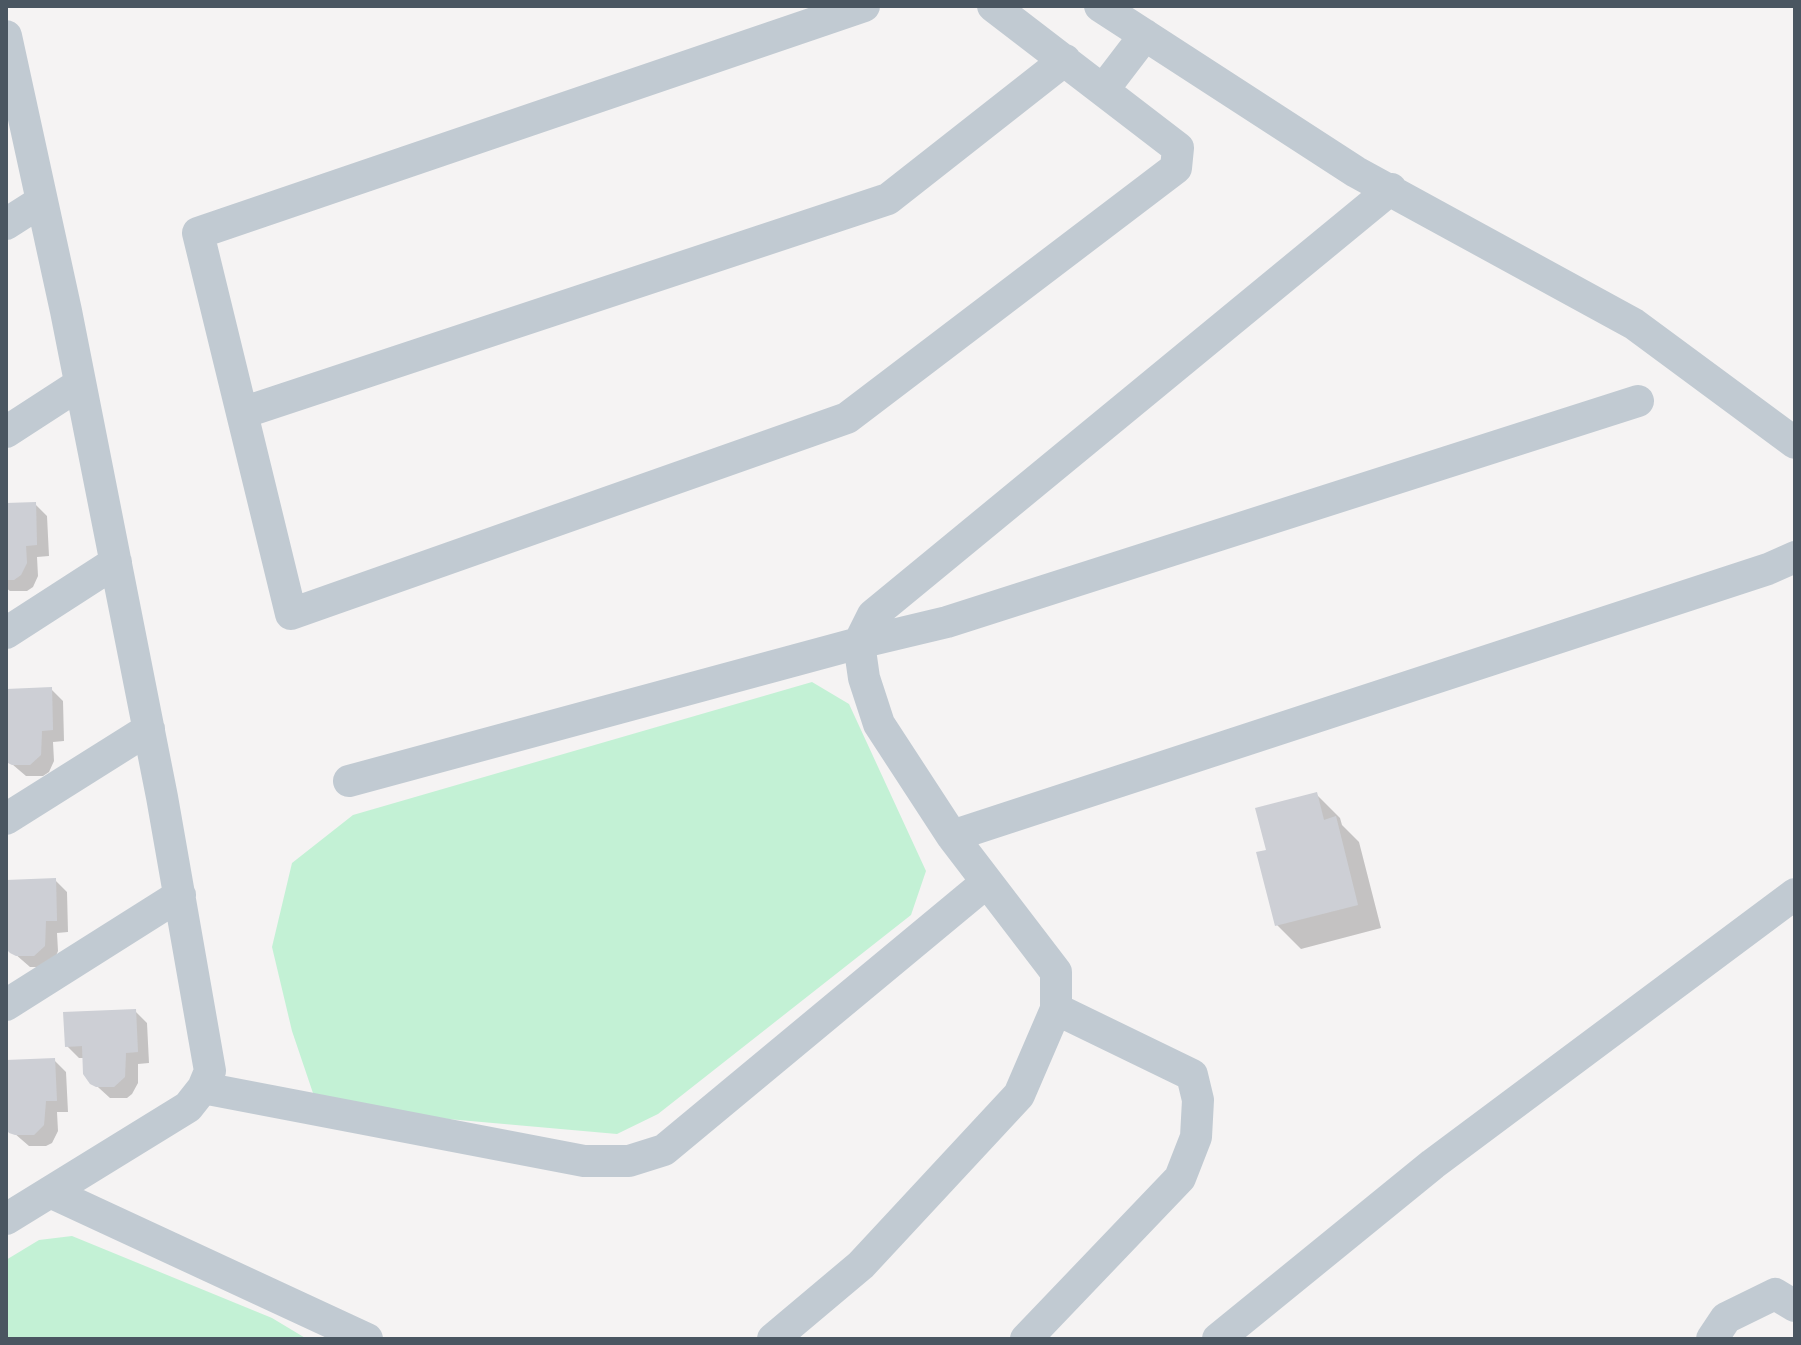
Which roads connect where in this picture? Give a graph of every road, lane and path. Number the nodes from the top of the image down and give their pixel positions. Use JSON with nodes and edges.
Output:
{"nodes":[{"id":1,"x":864,"y":6,"type":"edge"},
{"id":2,"x":993,"y":6,"type":"edge"},
{"id":3,"x":1100,"y":6,"type":"edge"},
{"id":4,"x":1145,"y":35,"type":"junction"},
{"id":5,"x":6,"y":36,"type":"edge"},
{"id":6,"x":1065,"y":60,"type":"junction"},
{"id":7,"x":1103,"y":90,"type":"junction"},
{"id":8,"x":1391,"y":189,"type":"junction"},
{"id":9,"x":42,"y":201,"type":"junction"},
{"id":10,"x":6,"y":224,"type":"edge"},
{"id":11,"x":80,"y":384,"type":"junction"},
{"id":12,"x":1638,"y":401,"type":"dead end"},
{"id":13,"x":242,"y":413,"type":"junction"},
{"id":14,"x":6,"y":432,"type":"edge"},
{"id":15,"x":1795,"y":443,"type":"edge"},
{"id":16,"x":1795,"y":557,"type":"edge"},
{"id":17,"x":116,"y":562,"type":"junction"},
{"id":18,"x":6,"y":633,"type":"edge"},
{"id":19,"x":859,"y":643,"type":"junction"},
{"id":20,"x":149,"y":729,"type":"junction"},
{"id":21,"x":349,"y":781,"type":"dead end"},
{"id":22,"x":6,"y":819,"type":"edge"},
{"id":23,"x":952,"y":836,"type":"junction"},
{"id":24,"x":987,"y":882,"type":"junction"},
{"id":25,"x":1795,"y":894,"type":"edge"},
{"id":26,"x":180,"y":895,"type":"junction"},
{"id":27,"x":6,"y":1005,"type":"edge"},
{"id":28,"x":1056,"y":1009,"type":"junction"},
{"id":29,"x":203,"y":1088,"type":"junction"},
{"id":30,"x":50,"y":1192,"type":"junction"},
{"id":31,"x":6,"y":1219,"type":"edge"},
{"id":32,"x":1795,"y":1306,"type":"edge"},
{"id":33,"x":367,"y":1339,"type":"edge"},
{"id":34,"x":773,"y":1339,"type":"edge"},
{"id":35,"x":1026,"y":1339,"type":"edge"},
{"id":36,"x":1218,"y":1339,"type":"edge"},
{"id":37,"x":1712,"y":1339,"type":"edge"}],
"edges":[{"from":1,"to":13,"type":"street"},
{"from":2,"to":6,"type":"street"},
{"from":3,"to":4,"type":"street"},
{"from":4,"to":7,"type":"street"},
{"from":4,"to":8,"type":"street"},
{"from":5,"to":9,"type":"street"},
{"from":6,"to":7,"type":"street"},
{"from":6,"to":13,"type":"street"},
{"from":7,"to":13,"type":"street"},
{"from":8,"to":15,"type":"street"},
{"from":8,"to":19,"type":"street"},
{"from":9,"to":10,"type":"street"},
{"from":9,"to":11,"type":"street"},
{"from":11,"to":14,"type":"street"},
{"from":11,"to":17,"type":"street"},
{"from":12,"to":19,"type":"street"},
{"from":16,"to":23,"type":"street"},
{"from":17,"to":18,"type":"street"},
{"from":17,"to":20,"type":"street"},
{"from":19,"to":21,"type":"street"},
{"from":19,"to":23,"type":"street"},
{"from":20,"to":22,"type":"street"},
{"from":20,"to":26,"type":"street"},
{"from":23,"to":24,"type":"street"},
{"from":24,"to":28,"type":"street"},
{"from":24,"to":29,"type":"street"},
{"from":25,"to":36,"type":"street"},
{"from":26,"to":27,"type":"street"},
{"from":26,"to":29,"type":"street"},
{"from":28,"to":34,"type":"street"},
{"from":28,"to":35,"type":"street"},
{"from":29,"to":30,"type":"street"},
{"from":30,"to":31,"type":"street"},
{"from":30,"to":33,"type":"street"},
{"from":32,"to":37,"type":"street"}]}
